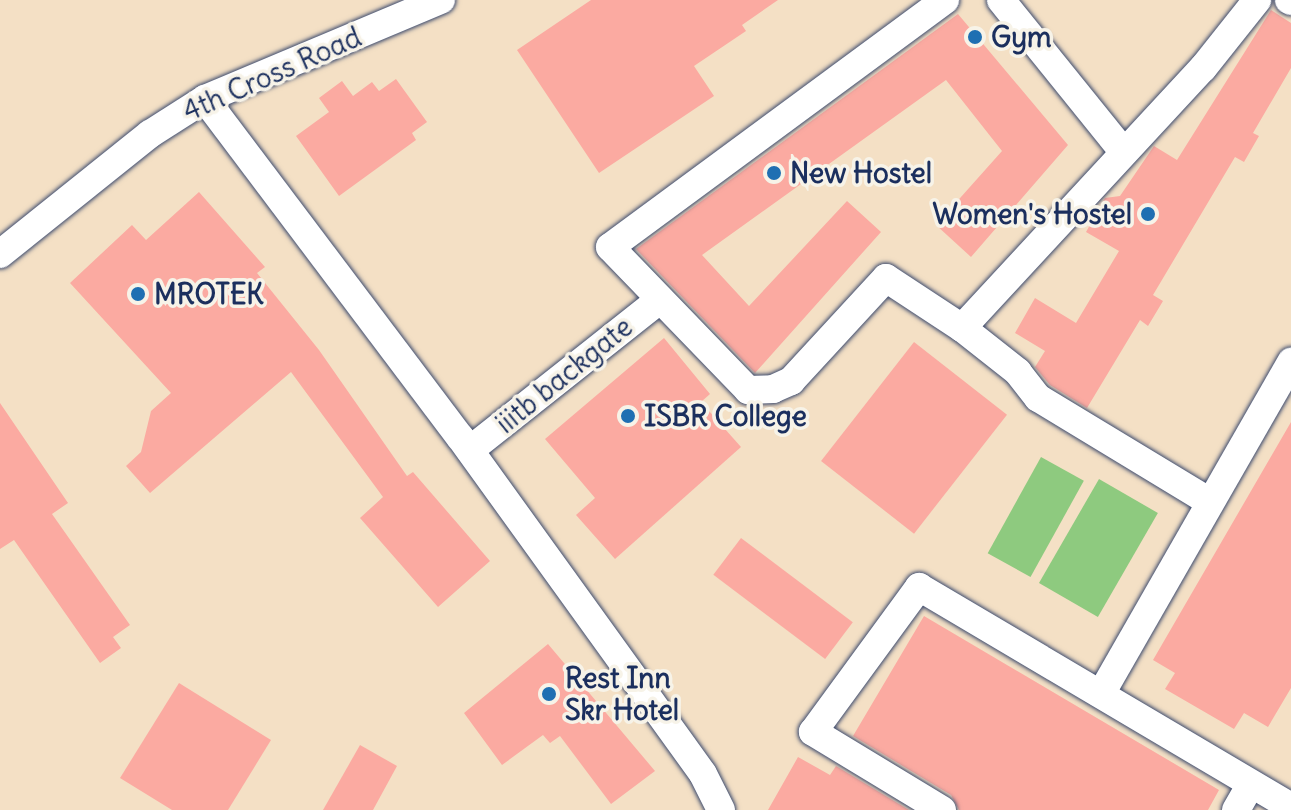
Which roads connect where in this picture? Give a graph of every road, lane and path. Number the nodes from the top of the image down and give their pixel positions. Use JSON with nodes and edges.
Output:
{"nodes":[{"id":1,"x":441,"y":0,"type":"edge"},
{"id":2,"x":945,"y":0,"type":"edge"},
{"id":3,"x":1001,"y":0,"type":"edge"},
{"id":4,"x":1257,"y":0,"type":"edge"},
{"id":5,"x":205,"y":99,"type":"junction"},
{"id":6,"x":1122,"y":150,"type":"junction"},
{"id":7,"x":0,"y":254,"type":"edge"},
{"id":8,"x":658,"y":301,"type":"junction"},
{"id":9,"x":962,"y":328,"type":"junction"},
{"id":10,"x":1291,"y":362,"type":"edge"},
{"id":11,"x":470,"y":450,"type":"junction"},
{"id":12,"x":1210,"y":502,"type":"junction"},
{"id":13,"x":1101,"y":694,"type":"junction"},
{"id":14,"x":1251,"y":784,"type":"junction"},
{"id":15,"x":1288,"y":799,"type":"edge"},
{"id":16,"x":721,"y":810,"type":"edge"},
{"id":17,"x":942,"y":810,"type":"edge"},
{"id":18,"x":1236,"y":810,"type":"edge"}],
"edges":[{"from":1,"to":5,"type":"street","name":"4th Cross Road"},
{"from":2,"to":8,"type":"street"},
{"from":3,"to":6,"type":"street"},
{"from":4,"to":6,"type":"street"},
{"from":5,"to":7,"type":"street","name":"4th Cross Road"},
{"from":5,"to":11,"type":"street"},
{"from":6,"to":9,"type":"street"},
{"from":8,"to":9,"type":"street"},
{"from":8,"to":11,"type":"street","name":"iiitb backgate"},
{"from":9,"to":12,"type":"street"},
{"from":10,"to":12,"type":"street"},
{"from":11,"to":16,"type":"street"},
{"from":12,"to":13,"type":"street"},
{"from":13,"to":14,"type":"street"},
{"from":13,"to":17,"type":"street"},
{"from":14,"to":15,"type":"street"},
{"from":14,"to":18,"type":"street"}]}
